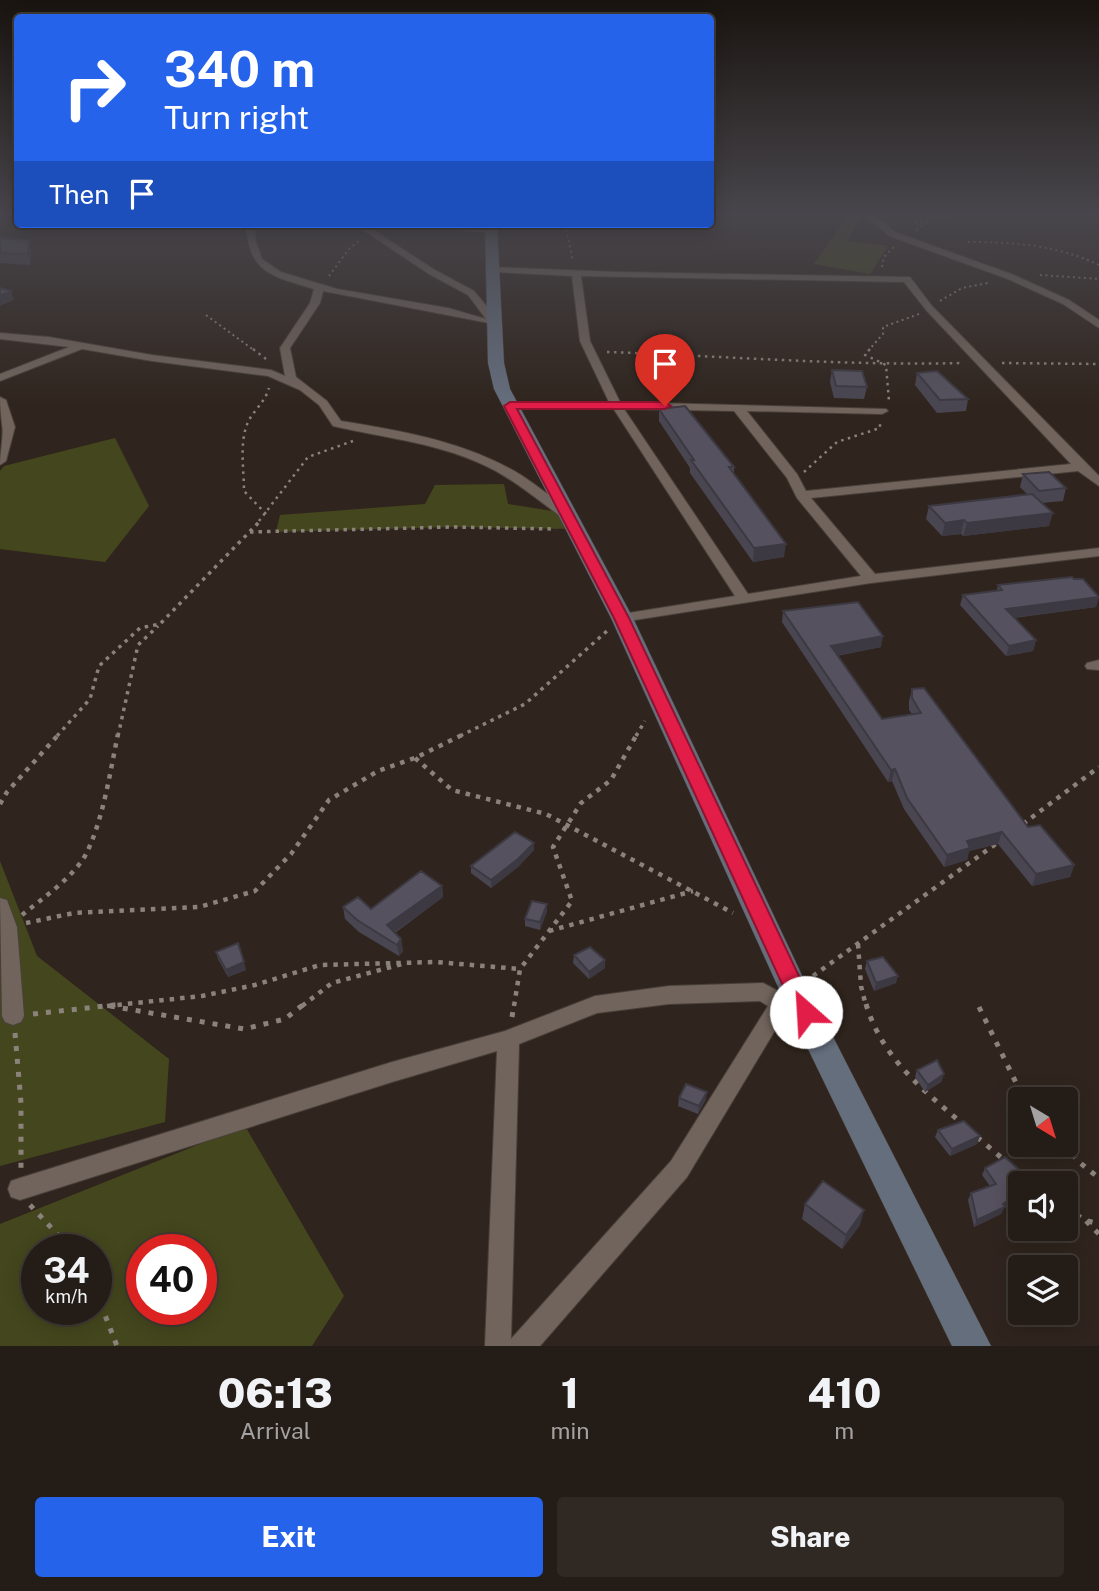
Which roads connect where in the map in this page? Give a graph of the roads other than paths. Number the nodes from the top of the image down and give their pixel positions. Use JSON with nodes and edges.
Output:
{"nodes":[{"id":1,"x":292,"y":278,"type":"edge"},
{"id":2,"x":443,"y":278,"type":"edge"},
{"id":3,"x":495,"y":278,"type":"edge"},
{"id":4,"x":577,"y":278,"type":"edge"},
{"id":5,"x":842,"y":278,"type":"edge"},
{"id":6,"x":1013,"y":278,"type":"edge"},
{"id":7,"x":319,"y":288,"type":"junction"},
{"id":8,"x":495,"y":323,"type":"junction"},
{"id":9,"x":1099,"y":325,"type":"edge"},
{"id":10,"x":0,"y":330,"type":"edge"},
{"id":11,"x":0,"y":336,"type":"edge"},
{"id":12,"x":24,"y":337,"type":"junction"},
{"id":13,"x":80,"y":346,"type":"junction"},
{"id":14,"x":0,"y":379,"type":"edge"},
{"id":15,"x":311,"y":392,"type":"junction"},
{"id":16,"x":0,"y":400,"type":"edge"},
{"id":17,"x":616,"y":405,"type":"junction"},
{"id":18,"x":510,"y":406,"type":"junction"},
{"id":19,"x":737,"y":407,"type":"junction"},
{"id":20,"x":882,"y":411,"type":"road end"},
{"id":21,"x":0,"y":461,"type":"edge"},
{"id":22,"x":1081,"y":467,"type":"junction"},
{"id":23,"x":1099,"y":482,"type":"edge"},
{"id":24,"x":802,"y":495,"type":"junction"},
{"id":25,"x":569,"y":521,"type":"junction"},
{"id":26,"x":1099,"y":552,"type":"edge"},
{"id":27,"x":871,"y":579,"type":"junction"},
{"id":28,"x":744,"y":599,"type":"junction"},
{"id":29,"x":622,"y":618,"type":"junction"},
{"id":30,"x":0,"y":905,"type":"edge"},
{"id":31,"x":787,"y":996,"type":"junction"},
{"id":32,"x":13,"y":1016,"type":"road end"},
{"id":33,"x":508,"y":1039,"type":"junction"},
{"id":34,"x":20,"y":1189,"type":"road end"},
{"id":35,"x":498,"y":1346,"type":"edge"},
{"id":36,"x":522,"y":1346,"type":"edge"},
{"id":37,"x":972,"y":1346,"type":"edge"}],
"edges":[{"from":1,"to":7,"type":"street"},
{"from":2,"to":8,"type":"street"},
{"from":3,"to":8,"type":"street"},
{"from":4,"to":17,"type":"street"},
{"from":5,"to":22,"type":"street"},
{"from":6,"to":9,"type":"street"},
{"from":7,"to":8,"type":"street"},
{"from":7,"to":15,"type":"street"},
{"from":8,"to":18,"type":"street"},
{"from":10,"to":12,"type":"street"},
{"from":11,"to":12,"type":"street"},
{"from":12,"to":13,"type":"street"},
{"from":13,"to":14,"type":"street"},
{"from":13,"to":15,"type":"street"},
{"from":15,"to":25,"type":"street"},
{"from":16,"to":21,"type":"street"},
{"from":17,"to":18,"type":"street"},
{"from":17,"to":19,"type":"street"},
{"from":17,"to":28,"type":"street"},
{"from":18,"to":25,"type":"street"},
{"from":19,"to":20,"type":"street"},
{"from":19,"to":24,"type":"street"},
{"from":22,"to":23,"type":"street"},
{"from":22,"to":24,"type":"street"},
{"from":24,"to":27,"type":"street"},
{"from":25,"to":29,"type":"street"},
{"from":26,"to":27,"type":"street"},
{"from":27,"to":28,"type":"street"},
{"from":28,"to":29,"type":"street"},
{"from":29,"to":31,"type":"street"},
{"from":30,"to":32,"type":"street"},
{"from":31,"to":33,"type":"street"},
{"from":31,"to":36,"type":"street"},
{"from":31,"to":37,"type":"street"},
{"from":33,"to":34,"type":"street"},
{"from":33,"to":35,"type":"street"}]}
